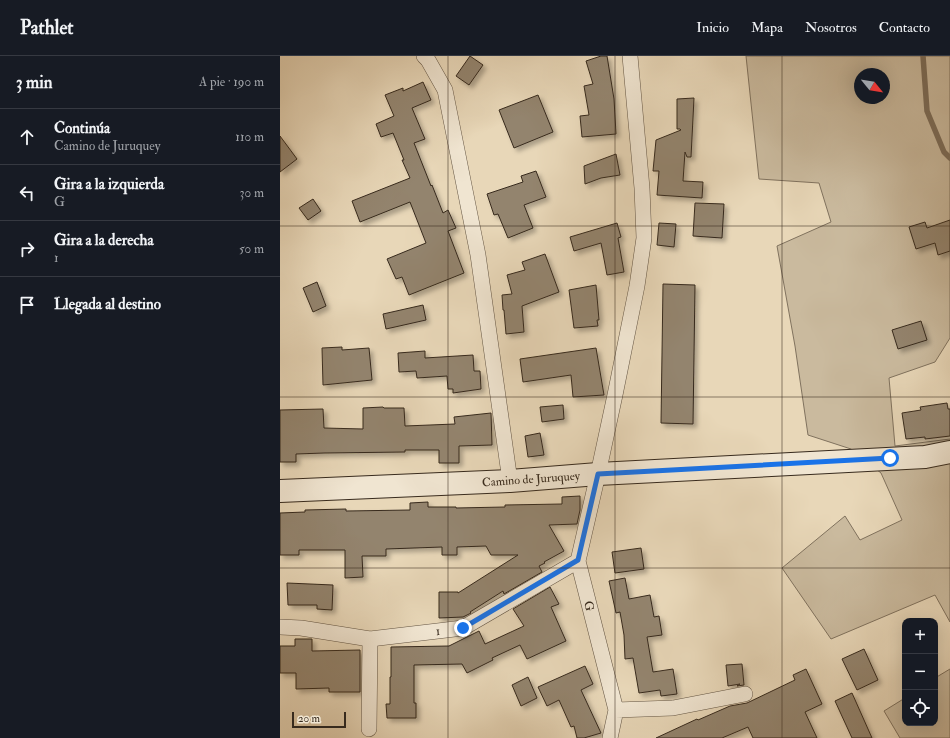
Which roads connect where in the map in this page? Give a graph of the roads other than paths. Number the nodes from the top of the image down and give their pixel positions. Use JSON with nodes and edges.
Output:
{"nodes":[{"id":1,"x":424,"y":56,"type":"edge"},
{"id":2,"x":630,"y":56,"type":"edge"},
{"id":3,"x":950,"y":452,"type":"edge"},
{"id":4,"x":598,"y":474,"type":"junction"},
{"id":5,"x":510,"y":481,"type":"junction"},
{"id":6,"x":280,"y":491,"type":"edge"},
{"id":7,"x":578,"y":560,"type":"junction"},
{"id":8,"x":280,"y":627,"type":"edge"},
{"id":9,"x":370,"y":639,"type":"junction"},
{"id":10,"x":745,"y":694,"type":"dead end"},
{"id":11,"x":616,"y":710,"type":"junction"},
{"id":12,"x":369,"y":729,"type":"dead end"},
{"id":13,"x":610,"y":738,"type":"edge"}],
"edges":[{"from":1,"to":5,"type":"street"},
{"from":2,"to":4,"type":"street","name":"G"},
{"from":3,"to":4,"type":"street","name":"Camino de Juruquey"},
{"from":4,"to":5,"type":"street","name":"Camino de Juruquey"},
{"from":4,"to":7,"type":"street","name":"G"},
{"from":5,"to":6,"type":"street","name":"Camino de Juruquey"},
{"from":7,"to":9,"type":"street","name":"1"},
{"from":7,"to":11,"type":"street","name":"G"},
{"from":8,"to":9,"type":"street","name":"1"},
{"from":9,"to":12,"type":"street"},
{"from":10,"to":11,"type":"street"},
{"from":11,"to":13,"type":"street","name":"G"}]}
